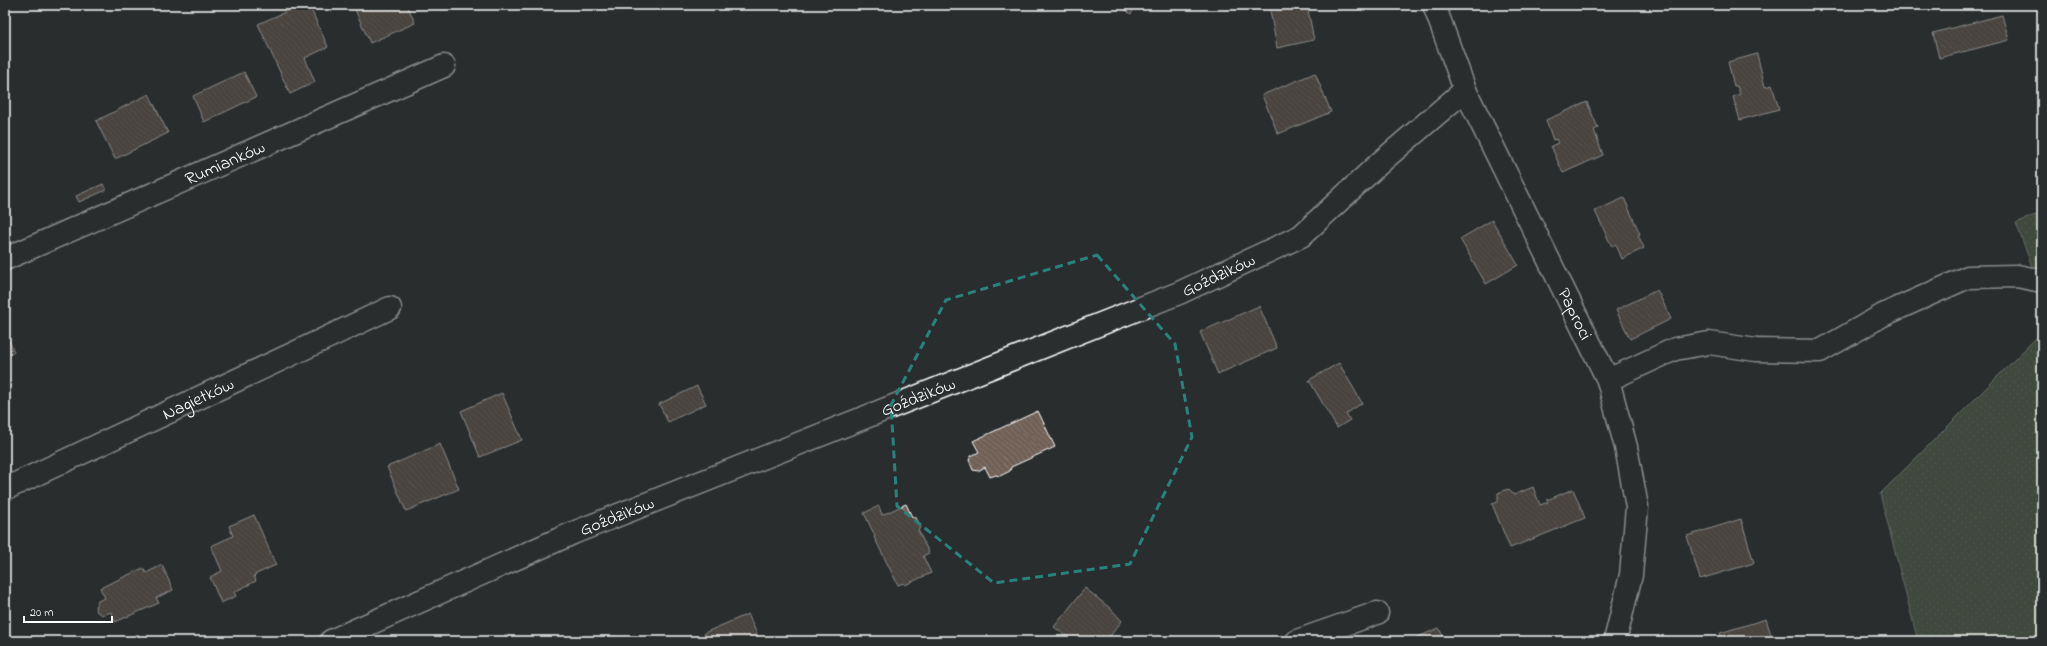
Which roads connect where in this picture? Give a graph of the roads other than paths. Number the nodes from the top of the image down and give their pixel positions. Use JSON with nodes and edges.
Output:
{"nodes":[{"id":1,"x":1434,"y":5,"type":"edge"},
{"id":2,"x":444,"y":66,"type":"dead end"},
{"id":3,"x":1465,"y":90,"type":"junction"},
{"id":4,"x":5,"y":259,"type":"edge"},
{"id":5,"x":2042,"y":281,"type":"edge"},
{"id":6,"x":390,"y":308,"type":"dead end"},
{"id":7,"x":1608,"y":380,"type":"junction"},
{"id":8,"x":5,"y":489,"type":"edge"},
{"id":9,"x":1377,"y":613,"type":"dead end"},
{"id":10,"x":331,"y":641,"type":"edge"},
{"id":11,"x":1297,"y":641,"type":"edge"},
{"id":12,"x":1615,"y":641,"type":"edge"}],
"edges":[{"from":1,"to":3,"type":"street","name":"Paproci"},
{"from":2,"to":4,"type":"street","name":"Rumianków"},
{"from":3,"to":7,"type":"street","name":"Paproci"},
{"from":3,"to":10,"type":"street","name":"Goździków"},
{"from":5,"to":7,"type":"street"},
{"from":6,"to":8,"type":"street","name":"Nagietków"},
{"from":7,"to":12,"type":"street","name":"Paproci"},
{"from":9,"to":11,"type":"street"}]}
